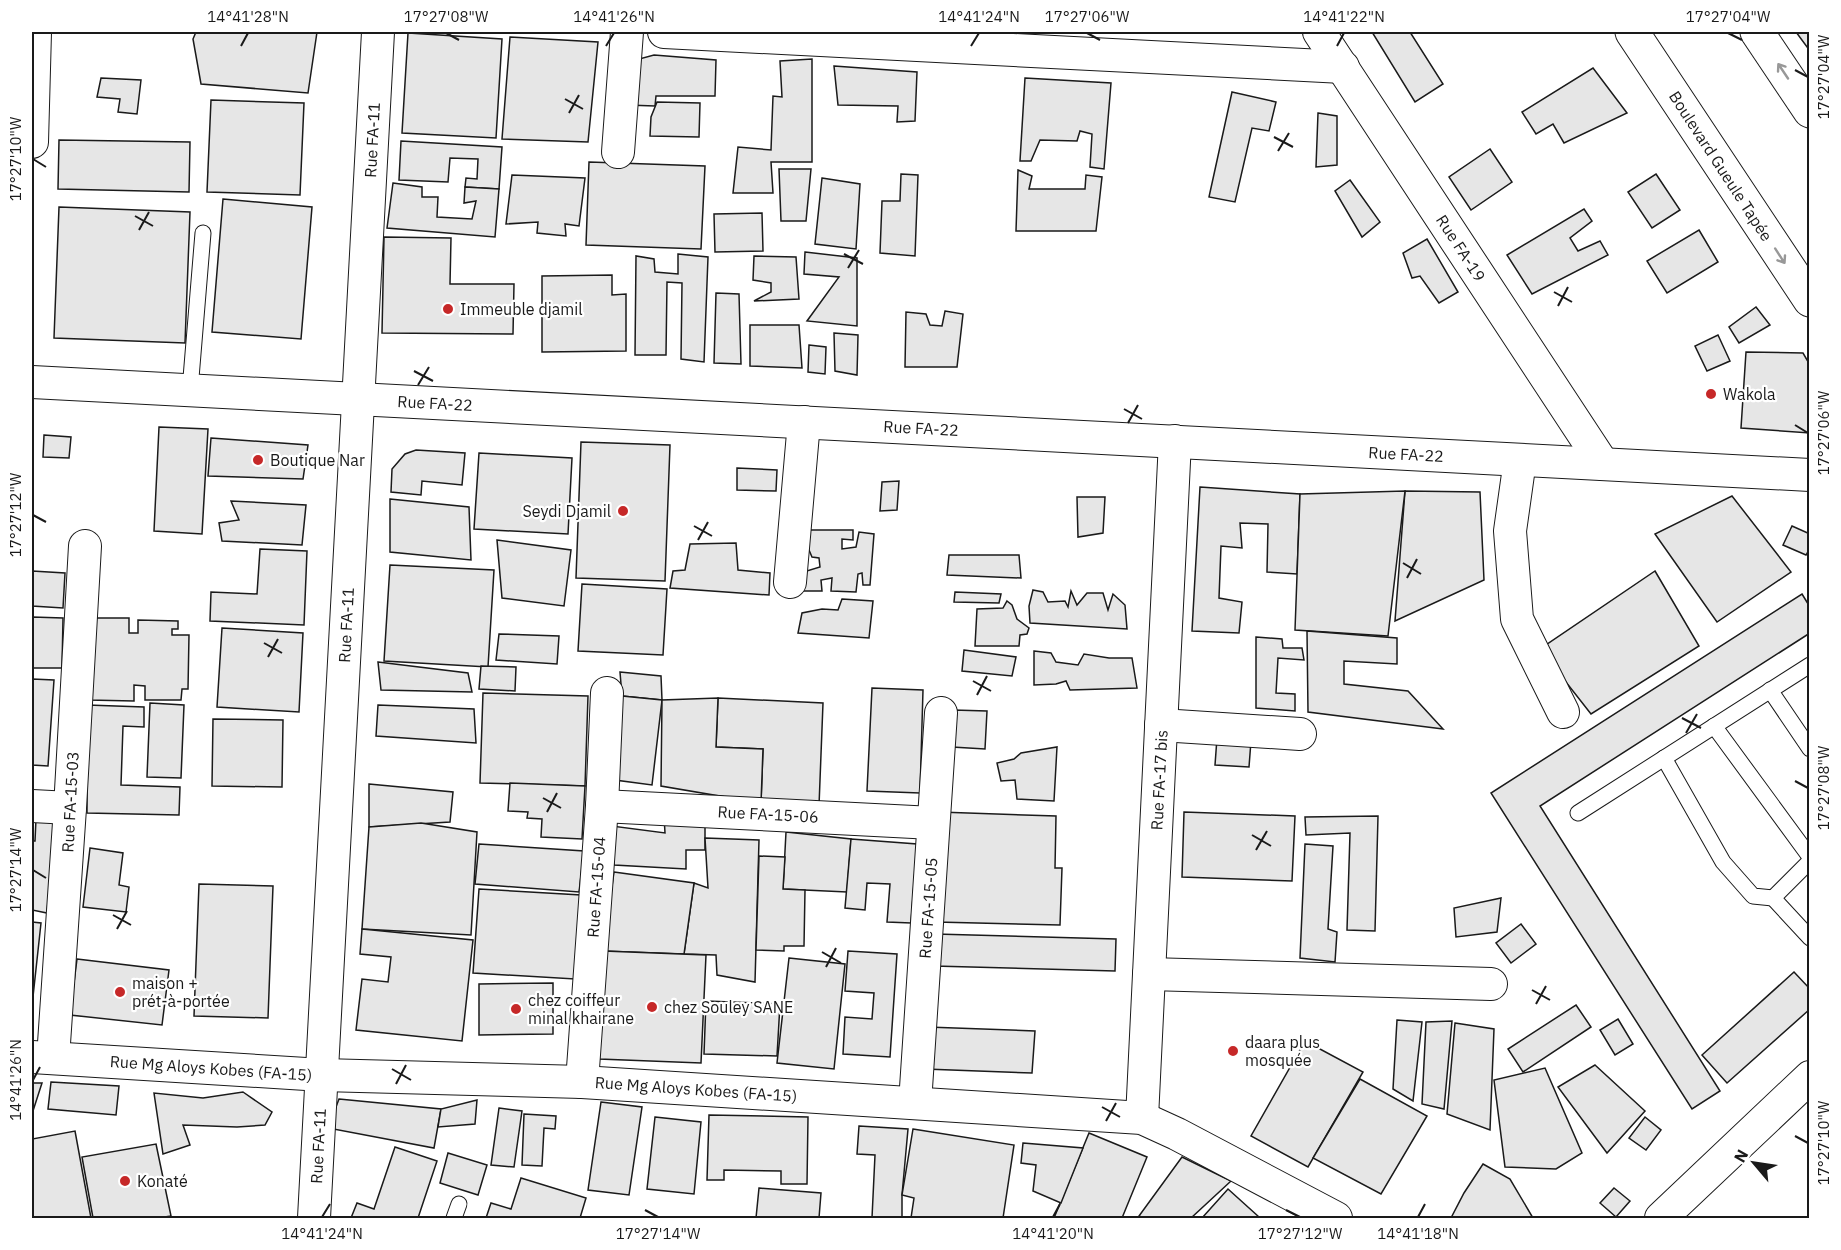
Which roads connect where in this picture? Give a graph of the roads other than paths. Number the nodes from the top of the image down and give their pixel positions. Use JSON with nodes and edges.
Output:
{"nodes":[{"id":1,"x":35,"y":32,"type":"edge"},
{"id":2,"x":378,"y":32,"type":"edge"},
{"id":3,"x":627,"y":32,"type":"edge"},
{"id":4,"x":664,"y":32,"type":"edge"},
{"id":5,"x":1319,"y":32,"type":"edge"},
{"id":6,"x":1632,"y":32,"type":"edge"},
{"id":7,"x":1757,"y":32,"type":"edge"},
{"id":8,"x":1343,"y":67,"type":"junction"},
{"id":9,"x":1809,"y":111,"type":"edge"},
{"id":10,"x":32,"y":142,"type":"edge"},
{"id":11,"x":618,"y":152,"type":"dead end"},
{"id":12,"x":203,"y":233,"type":"dead end"},
{"id":13,"x":1809,"y":300,"type":"edge"},
{"id":14,"x":32,"y":382,"type":"edge"},
{"id":15,"x":190,"y":390,"type":"junction"},
{"id":16,"x":358,"y":399,"type":"junction"},
{"id":17,"x":804,"y":422,"type":"junction"},
{"id":18,"x":1175,"y":441,"type":"junction"},
{"id":19,"x":1520,"y":460,"type":"junction"},
{"id":20,"x":1604,"y":464,"type":"junction"},
{"id":21,"x":1809,"y":474,"type":"edge"},
{"id":22,"x":84,"y":546,"type":"dead end"},
{"id":23,"x":790,"y":582,"type":"dead end"},
{"id":24,"x":1809,"y":665,"type":"edge"},
{"id":25,"x":1770,"y":690,"type":"junction"},
{"id":26,"x":607,"y":693,"type":"dead end"},
{"id":27,"x":940,"y":712,"type":"dead end"},
{"id":28,"x":1563,"y":712,"type":"dead end"},
{"id":29,"x":1161,"y":725,"type":"junction"},
{"id":30,"x":1714,"y":726,"type":"junction"},
{"id":31,"x":1300,"y":734,"type":"dead end"},
{"id":32,"x":1809,"y":749,"type":"edge"},
{"id":33,"x":1664,"y":758,"type":"junction"},
{"id":34,"x":32,"y":806,"type":"edge"},
{"id":35,"x":602,"y":806,"type":"junction"},
{"id":36,"x":70,"y":808,"type":"junction"},
{"id":37,"x":1578,"y":813,"type":"dead end"},
{"id":38,"x":933,"y":823,"type":"junction"},
{"id":39,"x":1809,"y":857,"type":"edge"},
{"id":40,"x":1809,"y":861,"type":"edge"},
{"id":41,"x":1773,"y":898,"type":"junction"},
{"id":42,"x":1809,"y":938,"type":"edge"},
{"id":43,"x":1149,"y":974,"type":"junction"},
{"id":44,"x":1491,"y":984,"type":"dead end"},
{"id":45,"x":42,"y":1058,"type":"edge"},
{"id":46,"x":321,"y":1075,"type":"junction"},
{"id":47,"x":1809,"y":1077,"type":"edge"},
{"id":48,"x":582,"y":1082,"type":"junction"},
{"id":49,"x":915,"y":1103,"type":"junction"},
{"id":50,"x":1142,"y":1118,"type":"junction"},
{"id":51,"x":314,"y":1218,"type":"edge"},
{"id":52,"x":1336,"y":1218,"type":"edge"},
{"id":53,"x":1661,"y":1218,"type":"edge"}],
"edges":[{"from":1,"to":10,"type":"street"},
{"from":2,"to":16,"type":"street","name":"Rue FA-11"},
{"from":3,"to":11,"type":"street"},
{"from":4,"to":8,"type":"street"},
{"from":5,"to":8,"type":"street","name":"Rue FA-19"},
{"from":6,"to":13,"type":"street","name":"Boulevard Gueule Tapée","one_way":true},
{"from":9,"to":7,"type":"street","one_way":true},
{"from":8,"to":20,"type":"street","name":"Rue FA-19"},
{"from":12,"to":15,"type":"lane"},
{"from":14,"to":15,"type":"street","name":"Rue FA-22"},
{"from":15,"to":16,"type":"street","name":"Rue FA-22"},
{"from":16,"to":17,"type":"street","name":"Rue FA-22"},
{"from":16,"to":46,"type":"street","name":"Rue FA-11"},
{"from":17,"to":18,"type":"street","name":"Rue FA-22"},
{"from":17,"to":23,"type":"street"},
{"from":18,"to":19,"type":"street","name":"Rue FA-22"},
{"from":18,"to":29,"type":"street","name":"Rue FA-17 bis"},
{"from":19,"to":20,"type":"street","name":"Rue FA-22"},
{"from":19,"to":28,"type":"street"},
{"from":20,"to":21,"type":"street","name":"Rue FA-22"},
{"from":22,"to":36,"type":"street","name":"Rue FA-15-03"},
{"from":24,"to":25,"type":"lane"},
{"from":25,"to":30,"type":"lane"},
{"from":25,"to":32,"type":"lane"},
{"from":26,"to":35,"type":"street","name":"Rue FA-15-04"},
{"from":27,"to":38,"type":"street","name":"Rue FA-15-05"},
{"from":29,"to":31,"type":"street"},
{"from":29,"to":43,"type":"street","name":"Rue FA-17 bis"},
{"from":30,"to":33,"type":"lane"},
{"from":30,"to":39,"type":"lane"},
{"from":33,"to":37,"type":"lane"},
{"from":33,"to":41,"type":"lane"},
{"from":34,"to":36,"type":"street"},
{"from":35,"to":38,"type":"street","name":"Rue FA-15-06"},
{"from":35,"to":48,"type":"street","name":"Rue FA-15-04"},
{"from":36,"to":45,"type":"street","name":"Rue FA-15-03"},
{"from":38,"to":49,"type":"street","name":"Rue FA-15-05"},
{"from":40,"to":41,"type":"lane"},
{"from":41,"to":42,"type":"lane"},
{"from":43,"to":44,"type":"street"},
{"from":43,"to":50,"type":"street","name":"Rue FA-17 bis"},
{"from":45,"to":46,"type":"street","name":"Rue Mg Aloys Kobes (FA-15)"},
{"from":46,"to":48,"type":"street","name":"Rue Mg Aloys Kobes (FA-15)"},
{"from":46,"to":51,"type":"street","name":"Rue FA-11"},
{"from":47,"to":53,"type":"street"},
{"from":48,"to":49,"type":"street","name":"Rue Mg Aloys Kobes (FA-15)"},
{"from":49,"to":50,"type":"street","name":"Rue Mg Aloys Kobes (FA-15)"},
{"from":50,"to":52,"type":"street","name":"Rue Mg Aloys Kobes (FA-15)"}]}
